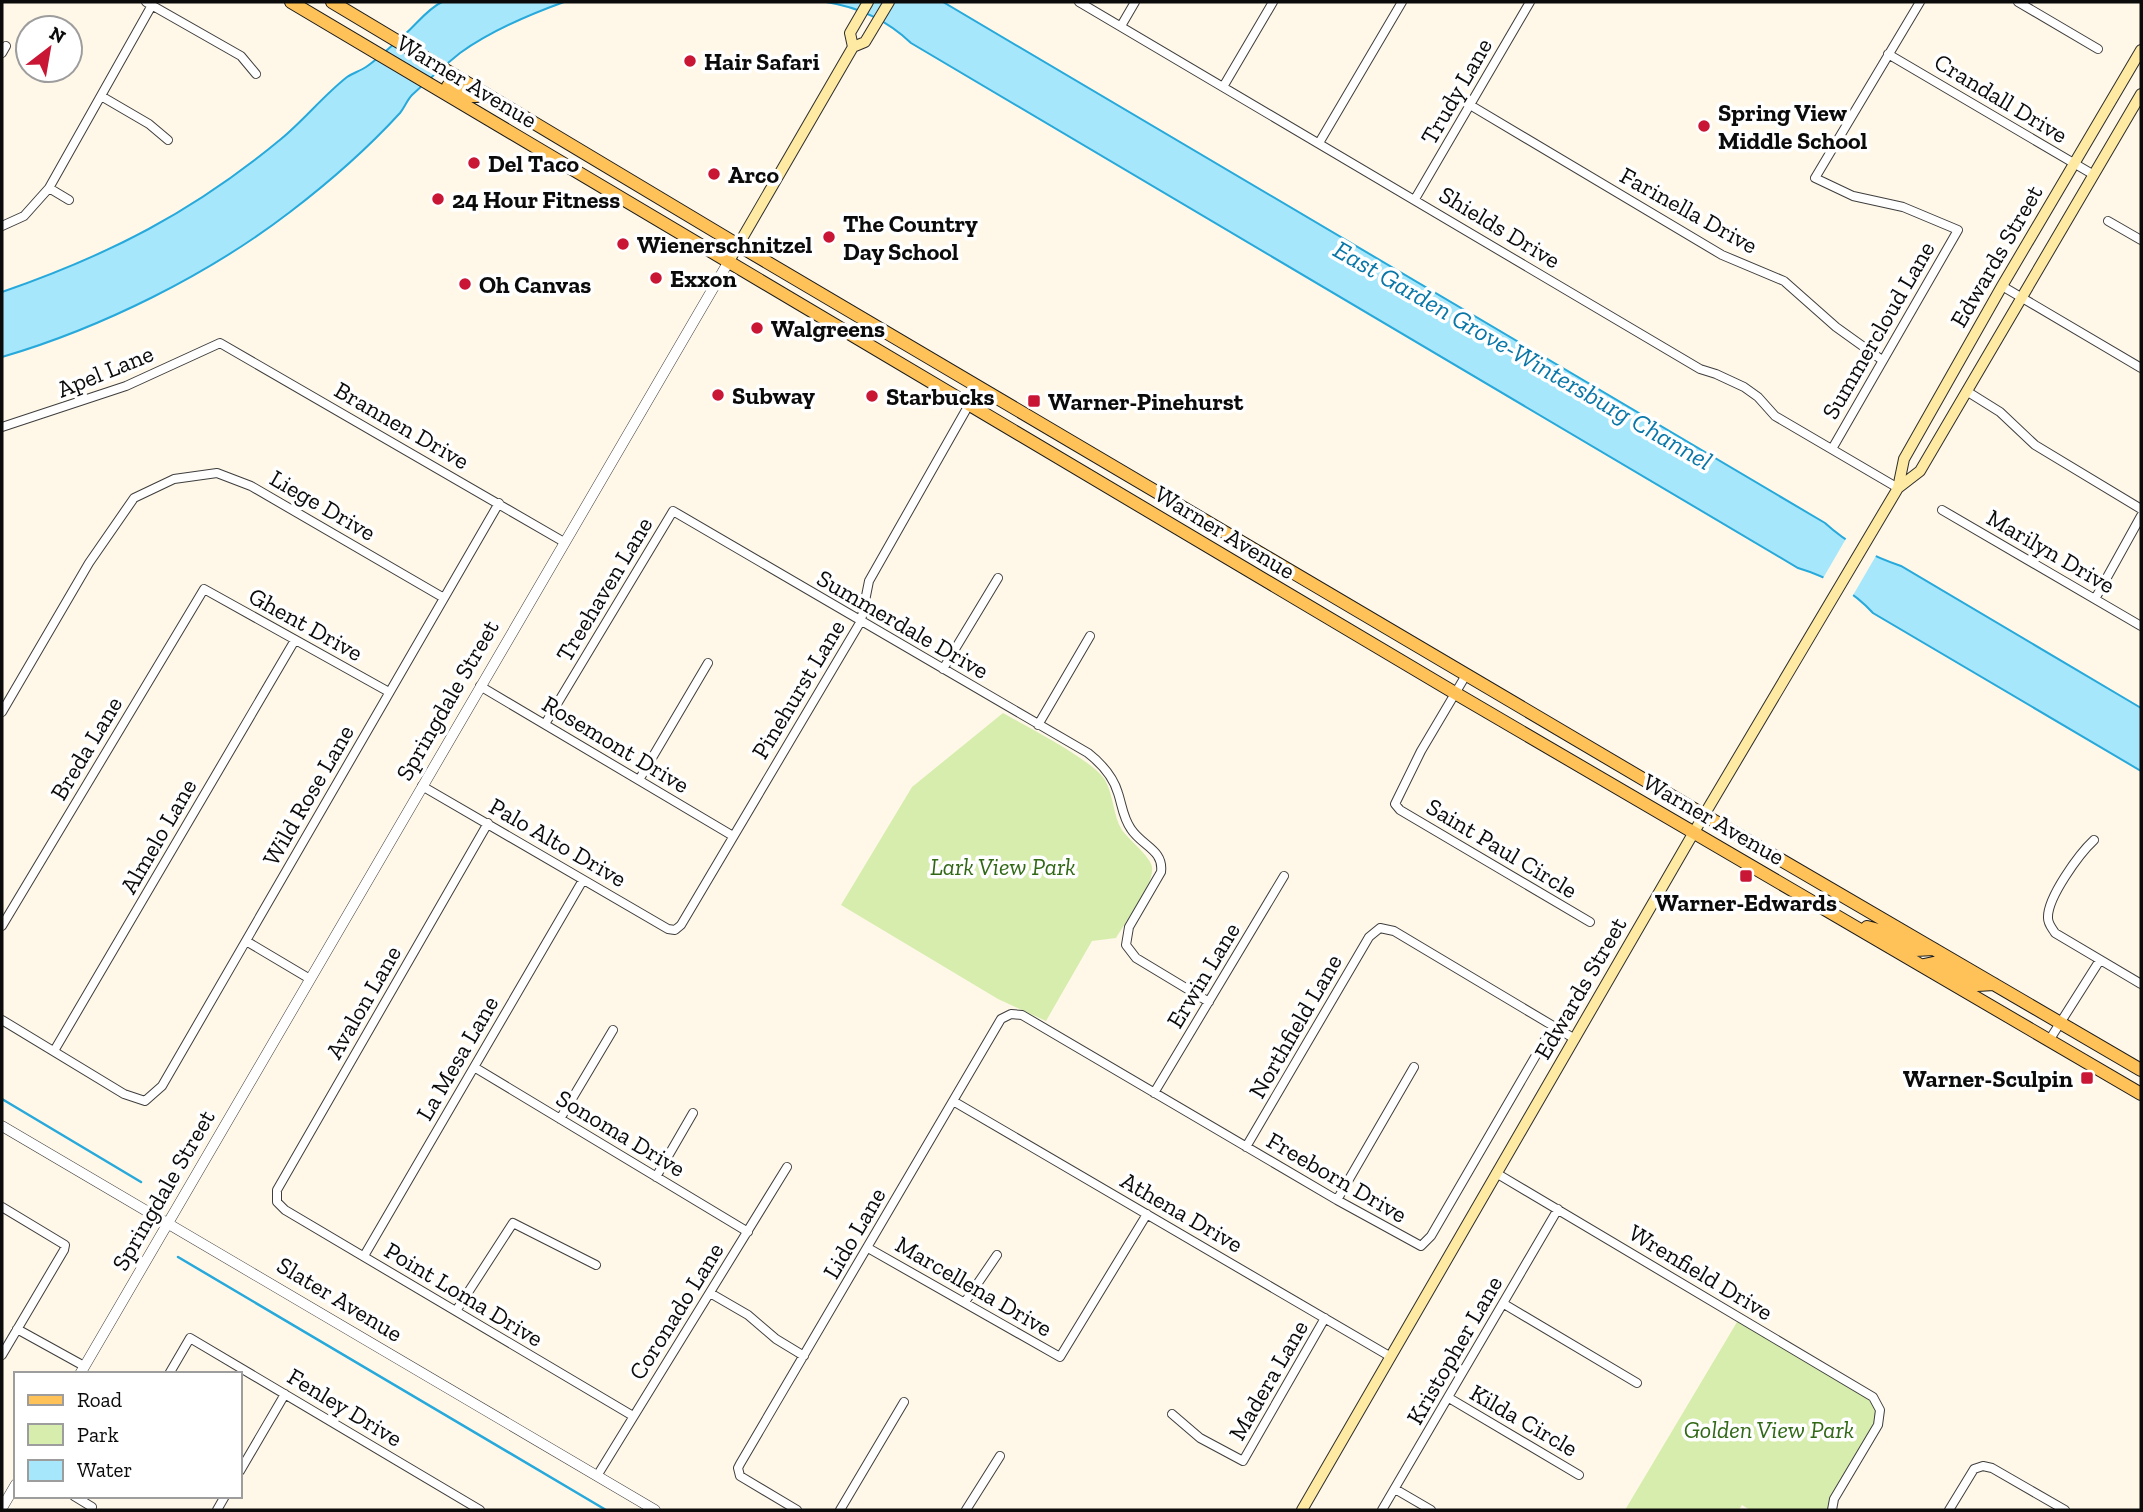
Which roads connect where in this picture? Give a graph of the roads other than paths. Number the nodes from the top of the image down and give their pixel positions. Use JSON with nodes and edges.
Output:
{"nodes":[{"id":1,"x":331,"y":2,"type":"edge"},
{"id":2,"x":868,"y":2,"type":"edge"},
{"id":3,"x":889,"y":2,"type":"edge"},
{"id":4,"x":1079,"y":2,"type":"edge"},
{"id":5,"x":1135,"y":2,"type":"edge"},
{"id":6,"x":1273,"y":2,"type":"edge"},
{"id":7,"x":1402,"y":2,"type":"edge"},
{"id":8,"x":1530,"y":2,"type":"edge"},
{"id":9,"x":1920,"y":2,"type":"edge"},
{"id":10,"x":2018,"y":2,"type":"edge"},
{"id":11,"x":297,"y":3,"type":"edge"},
{"id":12,"x":149,"y":4,"type":"edge"},
{"id":13,"x":1121,"y":26,"type":"junction"},
{"id":14,"x":853,"y":47,"type":"junction"},
{"id":15,"x":2098,"y":49,"type":"dead end"},
{"id":16,"x":2141,"y":50,"type":"edge"},
{"id":17,"x":1888,"y":54,"type":"junction"},
{"id":18,"x":256,"y":74,"type":"dead end"},
{"id":19,"x":427,"y":83,"type":"junction"},
{"id":20,"x":1223,"y":87,"type":"junction"},
{"id":21,"x":479,"y":90,"type":"junction"},
{"id":22,"x":2141,"y":94,"type":"edge"},
{"id":23,"x":101,"y":96,"type":"junction"},
{"id":24,"x":1470,"y":105,"type":"junction"},
{"id":25,"x":534,"y":122,"type":"junction"},
{"id":26,"x":523,"y":139,"type":"junction"},
{"id":27,"x":168,"y":140,"type":"dead end"},
{"id":28,"x":1319,"y":143,"type":"junction"},
{"id":29,"x":2074,"y":163,"type":"junction"},
{"id":30,"x":2094,"y":175,"type":"junction"},
{"id":31,"x":48,"y":188,"type":"junction"},
{"id":32,"x":1415,"y":199,"type":"junction"},
{"id":33,"x":69,"y":200,"type":"dead end"},
{"id":34,"x":2108,"y":220,"type":"dead end"},
{"id":35,"x":2,"y":226,"type":"edge"},
{"id":36,"x":2141,"y":240,"type":"edge"},
{"id":37,"x":738,"y":245,"type":"junction"},
{"id":38,"x":729,"y":261,"type":"junction"},
{"id":39,"x":2002,"y":286,"type":"junction"},
{"id":40,"x":2023,"y":298,"type":"junction"},
{"id":41,"x":835,"y":324,"type":"junction"},
{"id":42,"x":220,"y":343,"type":"joint"},
{"id":43,"x":909,"y":346,"type":"junction"},
{"id":44,"x":1882,"y":360,"type":"junction"},
{"id":45,"x":2141,"y":368,"type":"edge"},
{"id":46,"x":979,"y":387,"type":"junction"},
{"id":47,"x":1968,"y":392,"type":"junction"},
{"id":48,"x":969,"y":405,"type":"junction"},
{"id":49,"x":2,"y":427,"type":"edge"},
{"id":50,"x":1832,"y":449,"type":"junction"},
{"id":51,"x":1898,"y":488,"type":"junction"},
{"id":52,"x":499,"y":503,"type":"junction"},
{"id":53,"x":2141,"y":509,"type":"edge"},
{"id":54,"x":1942,"y":510,"type":"dead end"},
{"id":55,"x":673,"y":511,"type":"joint"},
{"id":56,"x":2141,"y":516,"type":"edge"},
{"id":57,"x":564,"y":541,"type":"junction"},
{"id":58,"x":998,"y":578,"type":"dead end"},
{"id":59,"x":204,"y":589,"type":"joint"},
{"id":60,"x":444,"y":598,"type":"junction"},
{"id":61,"x":2095,"y":598,"type":"junction"},
{"id":62,"x":861,"y":621,"type":"junction"},
{"id":63,"x":2141,"y":626,"type":"edge"},
{"id":64,"x":1090,"y":636,"type":"dead end"},
{"id":65,"x":295,"y":640,"type":"junction"},
{"id":66,"x":708,"y":663,"type":"dead end"},
{"id":67,"x":943,"y":669,"type":"junction"},
{"id":68,"x":1466,"y":675,"type":"junction"},
{"id":69,"x":480,"y":686,"type":"junction"},
{"id":70,"x":389,"y":692,"type":"junction"},
{"id":71,"x":1455,"y":693,"type":"junction"},
{"id":72,"x":2,"y":712,"type":"edge"},
{"id":73,"x":545,"y":724,"type":"junction"},
{"id":74,"x":1038,"y":725,"type":"junction"},
{"id":75,"x":639,"y":780,"type":"junction"},
{"id":76,"x":422,"y":786,"type":"junction"},
{"id":77,"x":1704,"y":815,"type":"junction"},
{"id":78,"x":488,"y":824,"type":"junction"},
{"id":79,"x":1694,"y":832,"type":"junction"},
{"id":80,"x":733,"y":836,"type":"junction"},
{"id":81,"x":2094,"y":840,"type":"dead end"},
{"id":82,"x":1284,"y":876,"type":"dead end"},
{"id":83,"x":583,"y":880,"type":"junction"},
{"id":84,"x":1590,"y":922,"type":"dead end"},
{"id":85,"x":1855,"y":925,"type":"junction"},
{"id":86,"x":2,"y":926,"type":"edge"},
{"id":87,"x":675,"y":930,"type":"joint"},
{"id":88,"x":246,"y":941,"type":"junction"},
{"id":89,"x":1934,"y":948,"type":"junction"},
{"id":90,"x":2100,"y":960,"type":"junction"},
{"id":91,"x":1924,"y":965,"type":"junction"},
{"id":92,"x":310,"y":979,"type":"junction"},
{"id":93,"x":1994,"y":984,"type":"junction"},
{"id":94,"x":2141,"y":984,"type":"edge"},
{"id":95,"x":1209,"y":1002,"type":"junction"},
{"id":96,"x":1011,"y":1014,"type":"joint"},
{"id":97,"x":2,"y":1020,"type":"edge"},
{"id":98,"x":2061,"y":1023,"type":"junction"},
{"id":99,"x":1553,"y":1026,"type":"junction"},
{"id":100,"x":613,"y":1030,"type":"dead end"},
{"id":101,"x":1575,"y":1039,"type":"junction"},
{"id":102,"x":2050,"y":1039,"type":"junction"},
{"id":103,"x":54,"y":1051,"type":"junction"},
{"id":104,"x":474,"y":1067,"type":"junction"},
{"id":105,"x":1414,"y":1067,"type":"dead end"},
{"id":106,"x":2141,"y":1070,"type":"edge"},
{"id":107,"x":1154,"y":1093,"type":"junction"},
{"id":108,"x":2141,"y":1094,"type":"edge"},
{"id":109,"x":953,"y":1101,"type":"junction"},
{"id":110,"x":693,"y":1113,"type":"dead end"},
{"id":111,"x":560,"y":1119,"type":"junction"},
{"id":112,"x":2,"y":1126,"type":"edge"},
{"id":113,"x":1246,"y":1147,"type":"junction"},
{"id":114,"x":788,"y":1167,"type":"dead end"},
{"id":115,"x":1496,"y":1173,"type":"junction"},
{"id":116,"x":656,"y":1177,"type":"junction"},
{"id":117,"x":1337,"y":1200,"type":"junction"},
{"id":118,"x":278,"y":1202,"type":"joint"},
{"id":119,"x":2,"y":1207,"type":"edge"},
{"id":120,"x":1558,"y":1209,"type":"junction"},
{"id":121,"x":1147,"y":1214,"type":"junction"},
{"id":122,"x":168,"y":1223,"type":"junction"},
{"id":123,"x":748,"y":1232,"type":"junction"},
{"id":124,"x":868,"y":1248,"type":"junction"},
{"id":125,"x":997,"y":1255,"type":"dead end"},
{"id":126,"x":364,"y":1256,"type":"junction"},
{"id":127,"x":596,"y":1265,"type":"dead end"},
{"id":128,"x":710,"y":1293,"type":"junction"},
{"id":129,"x":965,"y":1302,"type":"junction"},
{"id":130,"x":1504,"y":1304,"type":"junction"},
{"id":131,"x":457,"y":1311,"type":"junction"},
{"id":132,"x":1325,"y":1318,"type":"junction"},
{"id":133,"x":17,"y":1329,"type":"junction"},
{"id":134,"x":2,"y":1355,"type":"edge"},
{"id":135,"x":804,"y":1356,"type":"junction"},
{"id":136,"x":1391,"y":1357,"type":"junction"},
{"id":137,"x":82,"y":1370,"type":"edge"},
{"id":138,"x":170,"y":1372,"type":"edge"},
{"id":139,"x":1637,"y":1383,"type":"dead end"},
{"id":140,"x":285,"y":1394,"type":"junction"},
{"id":141,"x":1449,"y":1398,"type":"junction"},
{"id":142,"x":904,"y":1402,"type":"dead end"},
{"id":143,"x":1171,"y":1414,"type":"dead end"},
{"id":144,"x":633,"y":1416,"type":"junction"},
{"id":145,"x":1000,"y":1456,"type":"dead end"},
{"id":146,"x":242,"y":1468,"type":"edge"},
{"id":147,"x":1579,"y":1475,"type":"dead end"},
{"id":148,"x":597,"y":1476,"type":"junction"},
{"id":149,"x":14,"y":1487,"type":"edge"},
{"id":150,"x":1395,"y":1489,"type":"junction"},
{"id":151,"x":77,"y":1498,"type":"edge"},
{"id":152,"x":2,"y":1508,"type":"edge"},
{"id":153,"x":91,"y":1509,"type":"edge"},
{"id":154,"x":480,"y":1510,"type":"edge"},
{"id":155,"x":655,"y":1510,"type":"edge"},
{"id":156,"x":797,"y":1510,"type":"edge"},
{"id":157,"x":840,"y":1510,"type":"edge"},
{"id":158,"x":966,"y":1510,"type":"edge"},
{"id":159,"x":1302,"y":1510,"type":"edge"},
{"id":160,"x":1382,"y":1510,"type":"edge"},
{"id":161,"x":1431,"y":1510,"type":"edge"},
{"id":162,"x":1832,"y":1510,"type":"edge"},
{"id":163,"x":1949,"y":1510,"type":"edge"},
{"id":164,"x":2065,"y":1510,"type":"edge"}],
"edges":[{"from":1,"to":21,"type":"main road","name":"Warner Avenue"},
{"from":2,"to":14,"type":"main road","name":"Springdale Street"},
{"from":3,"to":14,"type":"main road","name":"Springdale Street"},
{"from":4,"to":13,"type":"street","name":"Shields Drive"},
{"from":5,"to":13,"type":"street"},
{"from":6,"to":20,"type":"street"},
{"from":7,"to":28,"type":"street"},
{"from":8,"to":24,"type":"street","name":"Trudy Lane"},
{"from":9,"to":17,"type":"street"},
{"from":10,"to":15,"type":"street"},
{"from":11,"to":19,"type":"main road","name":"Warner Avenue"},
{"from":12,"to":18,"type":"street"},
{"from":12,"to":23,"type":"street"},
{"from":13,"to":20,"type":"street","name":"Shields Drive"},
{"from":14,"to":37,"type":"main road","name":"Springdale Street"},
{"from":16,"to":29,"type":"main road","name":"Edwards Street"},
{"from":17,"to":29,"type":"street","name":"Crandall Drive"},
{"from":17,"to":44,"type":"street","name":"Summercloud Lane"},
{"from":19,"to":21,"type":"main road"},
{"from":19,"to":26,"type":"main road","name":"Warner Avenue"},
{"from":20,"to":28,"type":"street","name":"Shields Drive"},
{"from":21,"to":25,"type":"main road","name":"Warner Avenue"},
{"from":22,"to":30,"type":"main road","name":"Edwards Street"},
{"from":23,"to":27,"type":"street"},
{"from":23,"to":31,"type":"street"},
{"from":24,"to":32,"type":"street","name":"Trudy Lane"},
{"from":24,"to":44,"type":"street","name":"Farinella Drive"},
{"from":25,"to":26,"type":"main road"},
{"from":25,"to":37,"type":"main road","name":"Warner Avenue"},
{"from":26,"to":38,"type":"main road","name":"Warner Avenue"},
{"from":28,"to":32,"type":"street","name":"Shields Drive"},
{"from":29,"to":30,"type":"street","name":"Crandall Drive"},
{"from":29,"to":39,"type":"main road","name":"Edwards Street"},
{"from":30,"to":40,"type":"main road","name":"Edwards Street"},
{"from":31,"to":33,"type":"street"},
{"from":31,"to":35,"type":"street"},
{"from":32,"to":50,"type":"street","name":"Shields Drive"},
{"from":34,"to":36,"type":"street"},
{"from":37,"to":38,"type":"main road","name":"Springdale Street"},
{"from":37,"to":43,"type":"main road","name":"Warner Avenue"},
{"from":38,"to":41,"type":"main road","name":"Warner Avenue"},
{"from":38,"to":57,"type":"street","name":"Springdale Street"},
{"from":39,"to":40,"type":"street"},
{"from":39,"to":51,"type":"main road","name":"Edwards Street"},
{"from":40,"to":45,"type":"street"},
{"from":40,"to":47,"type":"main road","name":"Edwards Street"},
{"from":41,"to":43,"type":"main road"},
{"from":41,"to":48,"type":"main road","name":"Warner Avenue"},
{"from":42,"to":49,"type":"street","name":"Apel Lane"},
{"from":42,"to":52,"type":"street","name":"Brannen Drive"},
{"from":43,"to":46,"type":"main road","name":"Warner Avenue"},
{"from":44,"to":50,"type":"street","name":"Summercloud Lane"},
{"from":46,"to":48,"type":"street","name":"Pinehurst Lane"},
{"from":46,"to":68,"type":"main road","name":"Warner Avenue"},
{"from":47,"to":51,"type":"main road","name":"Edwards Street"},
{"from":47,"to":53,"type":"street"},
{"from":48,"to":62,"type":"street","name":"Pinehurst Lane"},
{"from":48,"to":71,"type":"main road","name":"Warner Avenue"},
{"from":50,"to":51,"type":"street","name":"Shields Drive"},
{"from":51,"to":77,"type":"main road","name":"Edwards Street"},
{"from":52,"to":57,"type":"street","name":"Brannen Drive"},
{"from":52,"to":60,"type":"street","name":"Wild Rose Lane"},
{"from":54,"to":61,"type":"street","name":"Marilyn Drive"},
{"from":55,"to":62,"type":"street","name":"Summerdale Drive"},
{"from":55,"to":73,"type":"street","name":"Treehaven Lane"},
{"from":56,"to":61,"type":"street"},
{"from":57,"to":69,"type":"street","name":"Springdale Street"},
{"from":58,"to":67,"type":"street"},
{"from":59,"to":65,"type":"street","name":"Ghent Drive"},
{"from":59,"to":86,"type":"street","name":"Breda Lane"},
{"from":60,"to":70,"type":"street","name":"Wild Rose Lane"},
{"from":60,"to":72,"type":"street","name":"Liege Drive"},
{"from":61,"to":63,"type":"street","name":"Marilyn Drive"},
{"from":62,"to":67,"type":"street","name":"Summerdale Drive"},
{"from":62,"to":80,"type":"street","name":"Pinehurst Lane"},
{"from":64,"to":74,"type":"street"},
{"from":65,"to":70,"type":"street","name":"Ghent Drive"},
{"from":65,"to":103,"type":"street","name":"Almelo Lane"},
{"from":66,"to":75,"type":"street"},
{"from":67,"to":74,"type":"street","name":"Summerdale Drive"},
{"from":68,"to":71,"type":"street"},
{"from":68,"to":77,"type":"main road","name":"Warner Avenue"},
{"from":69,"to":73,"type":"street","name":"Rosemont Drive"},
{"from":69,"to":76,"type":"street","name":"Springdale Street"},
{"from":70,"to":88,"type":"street","name":"Wild Rose Lane"},
{"from":71,"to":79,"type":"main road","name":"Warner Avenue"},
{"from":71,"to":84,"type":"street","name":"Saint Paul Circle"},
{"from":73,"to":75,"type":"street","name":"Rosemont Drive"},
{"from":74,"to":95,"type":"street","name":"Summerdale Drive"},
{"from":75,"to":80,"type":"street","name":"Rosemont Drive"},
{"from":76,"to":78,"type":"street","name":"Palo Alto Drive"},
{"from":76,"to":92,"type":"street","name":"Springdale Street"},
{"from":77,"to":79,"type":"main road","name":"Edwards Street"},
{"from":77,"to":89,"type":"main road","name":"Warner Avenue"},
{"from":78,"to":83,"type":"street","name":"Palo Alto Drive"},
{"from":78,"to":118,"type":"street","name":"Avalon Lane"},
{"from":79,"to":85,"type":"main road","name":"Warner Avenue"},
{"from":79,"to":101,"type":"main road","name":"Edwards Street"},
{"from":80,"to":87,"type":"street","name":"Pinehurst Lane"},
{"from":81,"to":90,"type":"street"},
{"from":82,"to":95,"type":"street","name":"Erwin Lane"},
{"from":83,"to":87,"type":"street","name":"Palo Alto Drive"},
{"from":83,"to":104,"type":"street","name":"La Mesa Lane"},
{"from":85,"to":89,"type":"main road"},
{"from":85,"to":91,"type":"main road","name":"Warner Avenue"},
{"from":88,"to":92,"type":"street"},
{"from":88,"to":103,"type":"street","name":"Wild Rose Lane"},
{"from":89,"to":93,"type":"main road","name":"Warner Avenue"},
{"from":90,"to":94,"type":"street"},
{"from":90,"to":98,"type":"street"},
{"from":91,"to":93,"type":"main road"},
{"from":91,"to":102,"type":"main road","name":"Warner Avenue"},
{"from":92,"to":122,"type":"street","name":"Springdale Street"},
{"from":93,"to":98,"type":"main road","name":"Warner Avenue"},
{"from":95,"to":107,"type":"street","name":"Erwin Lane"},
{"from":96,"to":107,"type":"street","name":"Freeborn Drive"},
{"from":96,"to":109,"type":"street","name":"Lido Lane"},
{"from":97,"to":103,"type":"street"},
{"from":98,"to":102,"type":"street"},
{"from":98,"to":106,"type":"main road","name":"Warner Avenue"},
{"from":99,"to":101,"type":"street"},
{"from":99,"to":113,"type":"street","name":"Northfield Lane"},
{"from":99,"to":117,"type":"street","name":"Freeborn Drive"},
{"from":100,"to":111,"type":"street"},
{"from":101,"to":115,"type":"main road","name":"Edwards Street"},
{"from":102,"to":108,"type":"main road","name":"Warner Avenue"},
{"from":104,"to":111,"type":"street","name":"Sonoma Drive"},
{"from":104,"to":126,"type":"street","name":"La Mesa Lane"},
{"from":105,"to":117,"type":"street"},
{"from":107,"to":113,"type":"street","name":"Freeborn Drive"},
{"from":109,"to":121,"type":"street","name":"Athena Drive"},
{"from":109,"to":124,"type":"street","name":"Lido Lane"},
{"from":110,"to":116,"type":"street"},
{"from":111,"to":116,"type":"street","name":"Sonoma Drive"},
{"from":112,"to":122,"type":"street","name":"Slater Avenue"},
{"from":113,"to":117,"type":"street","name":"Freeborn Drive"},
{"from":114,"to":123,"type":"street","name":"Coronado Lane"},
{"from":115,"to":120,"type":"street","name":"Wrenfield Drive"},
{"from":115,"to":136,"type":"main road","name":"Edwards Street"},
{"from":116,"to":123,"type":"street","name":"Sonoma Drive"},
{"from":118,"to":126,"type":"street","name":"Point Loma Drive"},
{"from":119,"to":133,"type":"street"},
{"from":120,"to":130,"type":"street","name":"Kristopher Lane"},
{"from":120,"to":162,"type":"street","name":"Wrenfield Drive"},
{"from":121,"to":129,"type":"street","name":"Marcellena Drive"},
{"from":121,"to":132,"type":"street","name":"Athena Drive"},
{"from":122,"to":137,"type":"street","name":"Springdale Street"},
{"from":122,"to":148,"type":"street","name":"Slater Avenue"},
{"from":123,"to":128,"type":"street","name":"Coronado Lane"},
{"from":124,"to":129,"type":"street","name":"Marcellena Drive"},
{"from":124,"to":135,"type":"street","name":"Lido Lane"},
{"from":125,"to":129,"type":"street"},
{"from":126,"to":131,"type":"street","name":"Point Loma Drive"},
{"from":127,"to":131,"type":"street"},
{"from":128,"to":135,"type":"street"},
{"from":128,"to":144,"type":"street","name":"Coronado Lane"},
{"from":130,"to":139,"type":"street"},
{"from":130,"to":141,"type":"street","name":"Kristopher Lane"},
{"from":131,"to":144,"type":"street","name":"Point Loma Drive"},
{"from":132,"to":136,"type":"street","name":"Athena Drive"},
{"from":132,"to":143,"type":"street","name":"Madera Lane"},
{"from":133,"to":134,"type":"street"},
{"from":133,"to":137,"type":"street"},
{"from":135,"to":156,"type":"street","name":"Lido Lane"},
{"from":136,"to":159,"type":"main road","name":"Edwards Street"},
{"from":138,"to":140,"type":"street","name":"Fenley Drive"},
{"from":140,"to":146,"type":"street"},
{"from":140,"to":154,"type":"street","name":"Fenley Drive"},
{"from":141,"to":147,"type":"street","name":"Kilda Circle"},
{"from":141,"to":150,"type":"street","name":"Kristopher Lane"},
{"from":142,"to":157,"type":"street"},
{"from":144,"to":148,"type":"street","name":"Coronado Lane"},
{"from":145,"to":158,"type":"street"},
{"from":148,"to":155,"type":"street","name":"Slater Avenue"},
{"from":149,"to":152,"type":"street"},
{"from":150,"to":160,"type":"street","name":"Kristopher Lane"},
{"from":150,"to":161,"type":"street"},
{"from":151,"to":153,"type":"street"},
{"from":163,"to":164,"type":"street"}]}
